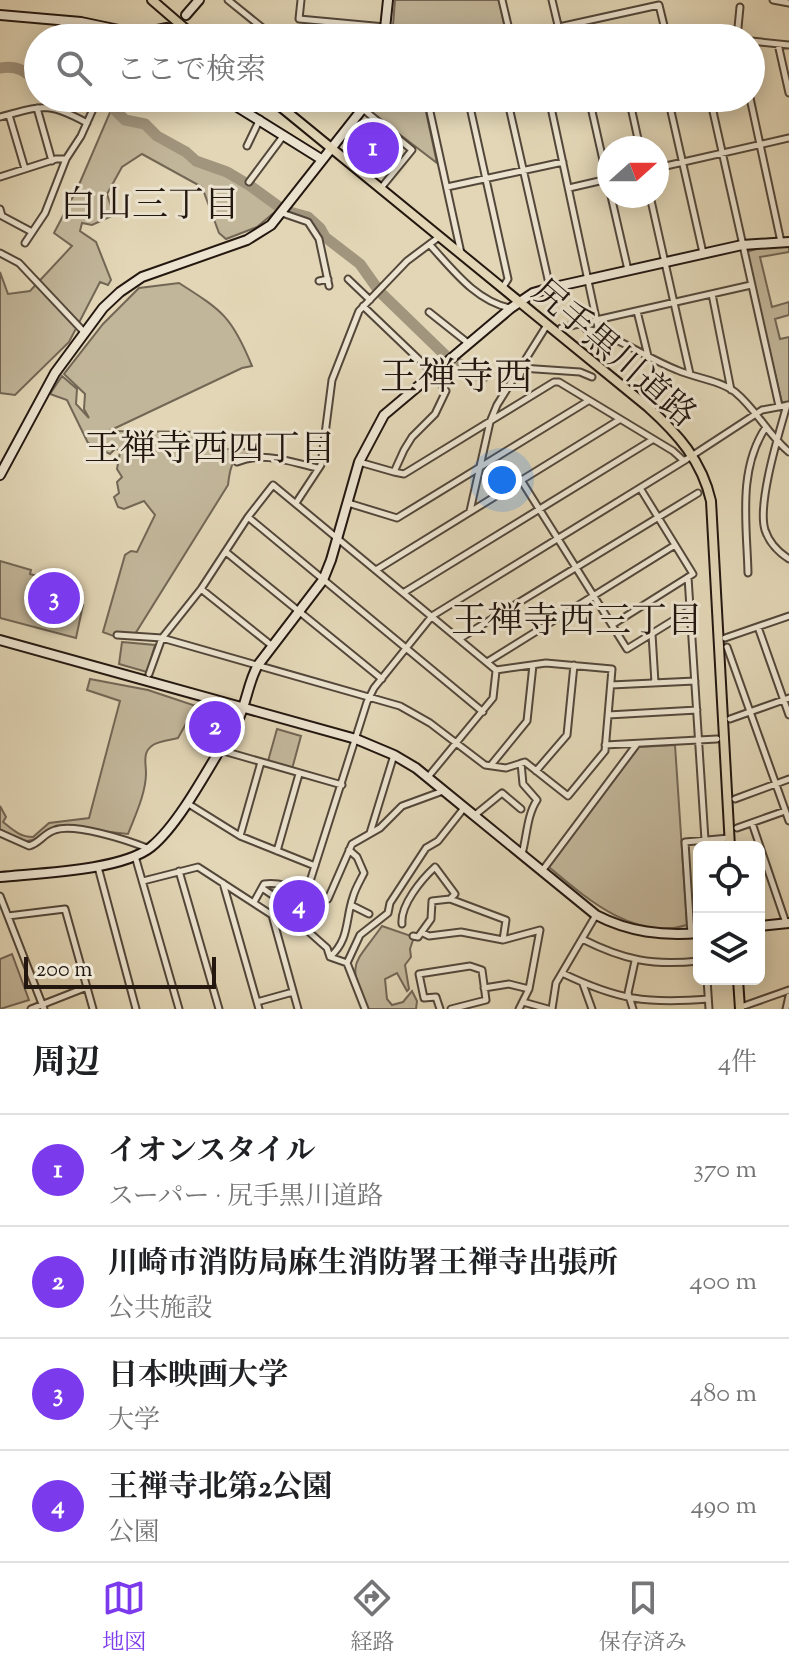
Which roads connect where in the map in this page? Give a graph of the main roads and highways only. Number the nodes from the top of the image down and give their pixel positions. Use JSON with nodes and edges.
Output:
{"nodes":[{"id":1,"x":152,"y":0,"type":"edge"},
{"id":2,"x":180,"y":24,"type":"edge"},
{"id":3,"x":287,"y":112,"type":"edge"},
{"id":4,"x":730,"y":841,"type":"edge"},
{"id":5,"x":738,"y":985,"type":"edge"},
{"id":6,"x":740,"y":1008,"type":"edge"}],
"edges":[{"from":1,"to":2,"type":"main road"},
{"from":3,"to":4,"type":"main road","name":"尻手黒川道路"},
{"from":5,"to":6,"type":"main road"}]}
